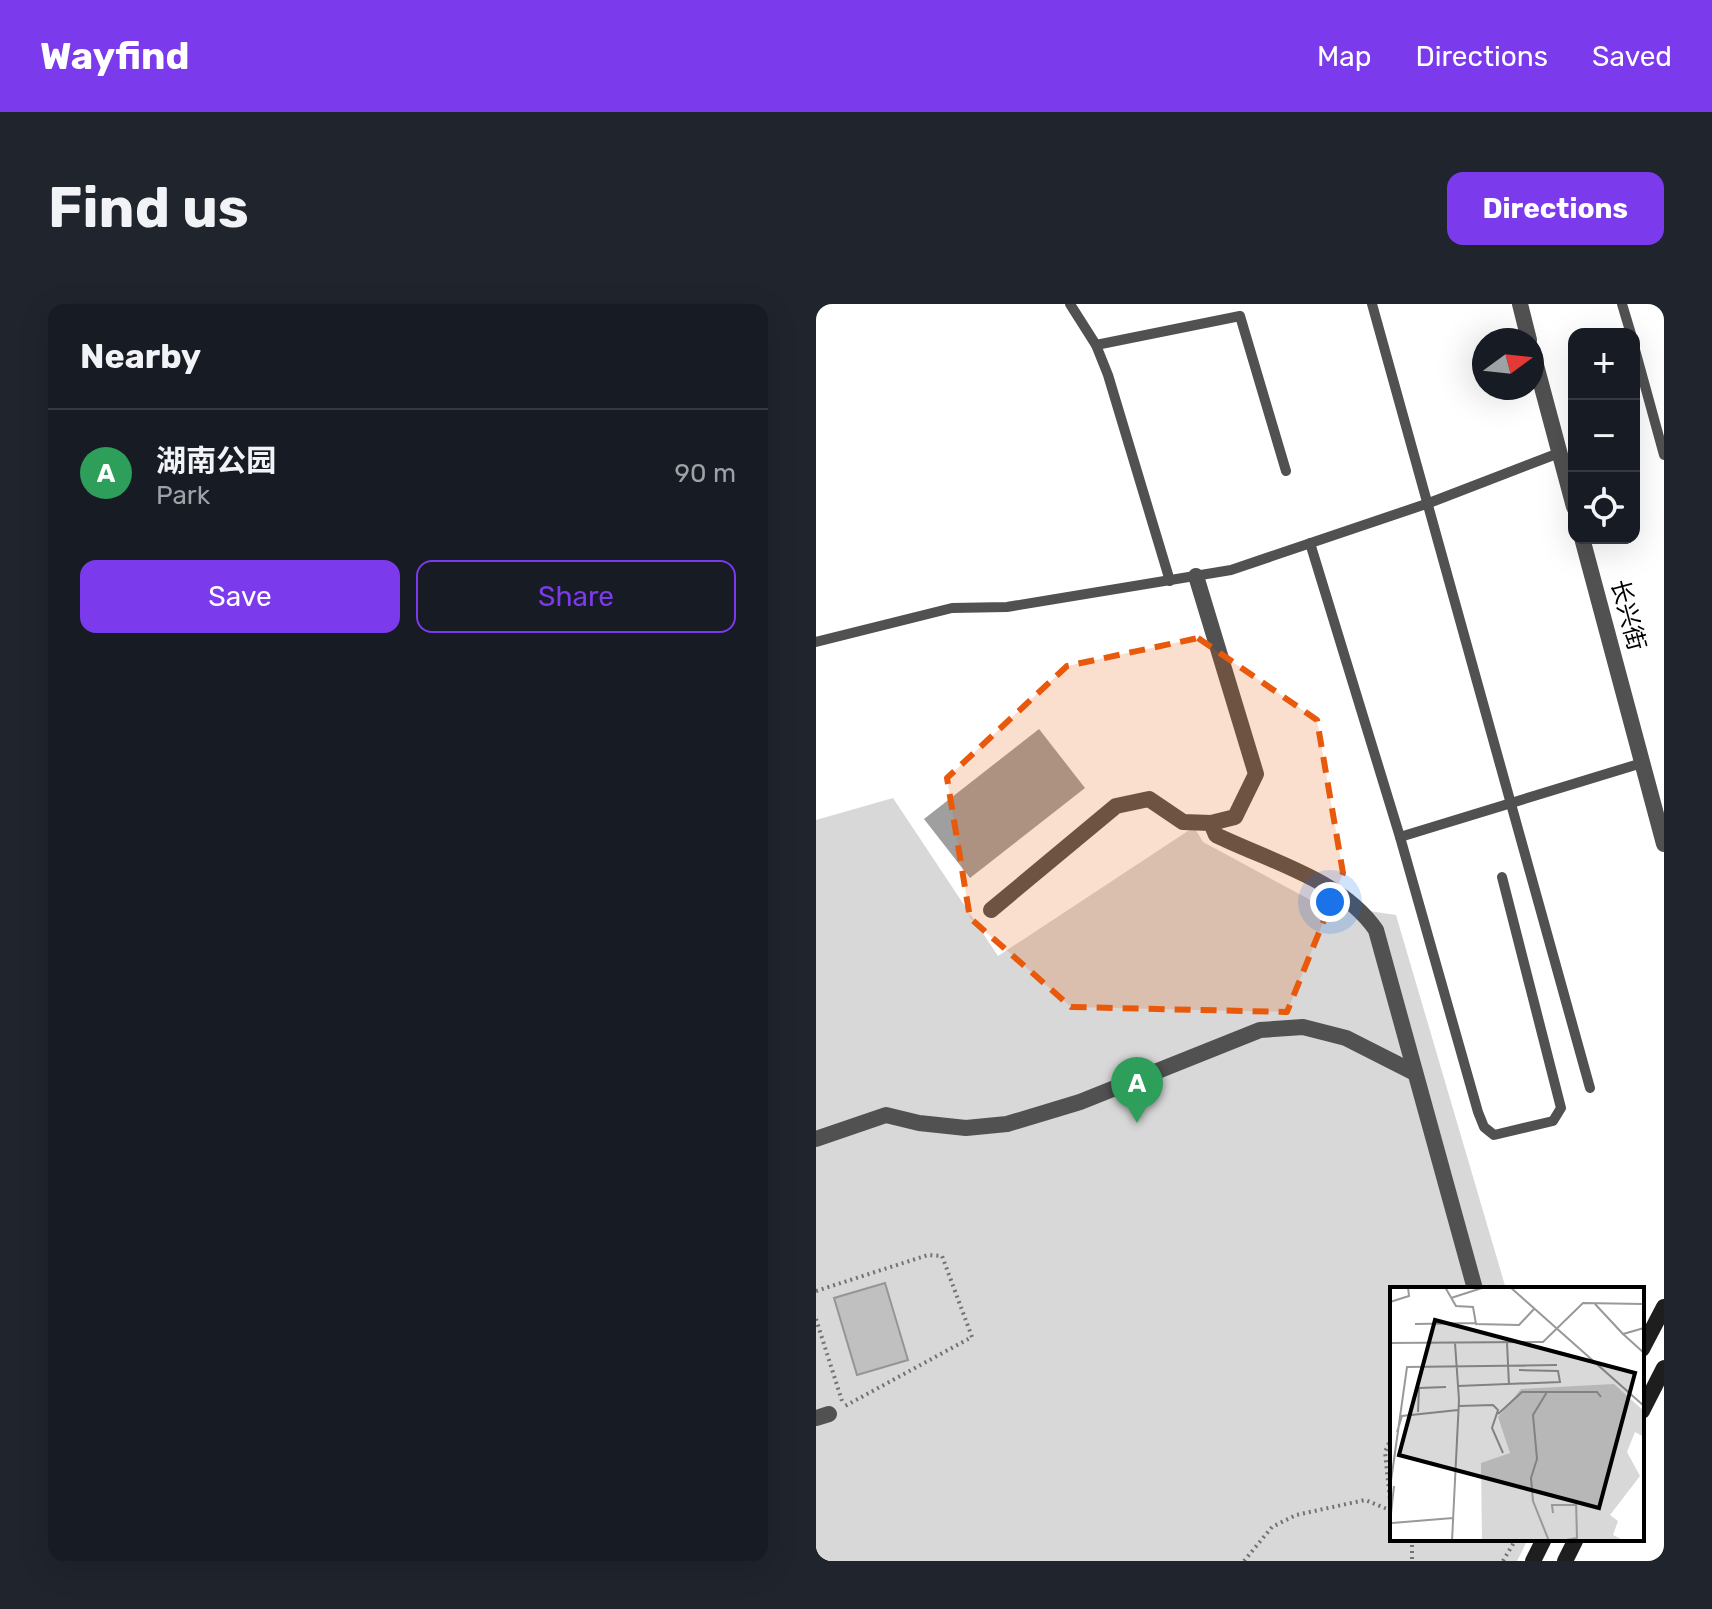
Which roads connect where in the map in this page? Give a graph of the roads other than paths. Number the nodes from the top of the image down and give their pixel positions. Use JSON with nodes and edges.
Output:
{"nodes":[{"id":1,"x":1070,"y":304,"type":"edge"},
{"id":2,"x":1372,"y":304,"type":"edge"},
{"id":3,"x":1520,"y":304,"type":"edge"},
{"id":4,"x":1622,"y":304,"type":"edge"},
{"id":5,"x":1526,"y":328,"type":"edge"},
{"id":6,"x":1629,"y":328,"type":"edge"},
{"id":7,"x":1096,"y":345,"type":"junction"},
{"id":8,"x":1640,"y":368,"type":"edge"},
{"id":9,"x":1544,"y":396,"type":"edge"},
{"id":10,"x":1559,"y":453,"type":"junction"},
{"id":11,"x":1664,"y":455,"type":"edge"},
{"id":12,"x":1286,"y":471,"type":"dead end"},
{"id":13,"x":1568,"y":485,"type":"edge"},
{"id":14,"x":1429,"y":503,"type":"junction"},
{"id":15,"x":1310,"y":543,"type":"junction"},
{"id":16,"x":1584,"y":544,"type":"edge"},
{"id":17,"x":1196,"y":576,"type":"junction"},
{"id":18,"x":1170,"y":581,"type":"junction"},
{"id":19,"x":816,"y":642,"type":"edge"},
{"id":20,"x":1642,"y":763,"type":"junction"},
{"id":21,"x":1511,"y":801,"type":"junction"},
{"id":22,"x":1211,"y":823,"type":"junction"},
{"id":23,"x":1400,"y":837,"type":"junction"},
{"id":24,"x":1664,"y":844,"type":"edge"},
{"id":25,"x":1502,"y":877,"type":"dead end"},
{"id":26,"x":991,"y":910,"type":"dead end"},
{"id":27,"x":1415,"y":1073,"type":"junction"},
{"id":28,"x":1590,"y":1088,"type":"dead end"},
{"id":29,"x":816,"y":1139,"type":"edge"},
{"id":30,"x":1474,"y":1287,"type":"edge"},
{"id":31,"x":1664,"y":1307,"type":"edge"},
{"id":32,"x":1644,"y":1345,"type":"edge"},
{"id":33,"x":1664,"y":1368,"type":"edge"},
{"id":34,"x":1644,"y":1407,"type":"edge"},
{"id":35,"x":1543,"y":1541,"type":"edge"},
{"id":36,"x":1575,"y":1541,"type":"edge"},
{"id":37,"x":1533,"y":1561,"type":"edge"},
{"id":38,"x":1565,"y":1561,"type":"edge"}],
"edges":[{"from":1,"to":7,"type":"lane"},
{"from":2,"to":14,"type":"lane"},
{"from":3,"to":5,"type":"street"},
{"from":4,"to":6,"type":"lane"},
{"from":7,"to":12,"type":"lane"},
{"from":7,"to":18,"type":"lane"},
{"from":8,"to":11,"type":"lane"},
{"from":9,"to":10,"type":"street"},
{"from":10,"to":13,"type":"street"},
{"from":10,"to":14,"type":"lane"},
{"from":14,"to":15,"type":"lane"},
{"from":14,"to":21,"type":"lane"},
{"from":15,"to":17,"type":"lane"},
{"from":15,"to":23,"type":"lane"},
{"from":16,"to":20,"type":"street","name":"长兴街"},
{"from":17,"to":18,"type":"lane"},
{"from":17,"to":22,"type":"street"},
{"from":18,"to":19,"type":"lane"},
{"from":20,"to":21,"type":"lane"},
{"from":20,"to":24,"type":"street","name":"长兴街"},
{"from":21,"to":23,"type":"lane"},
{"from":21,"to":28,"type":"lane"},
{"from":22,"to":26,"type":"street"},
{"from":22,"to":27,"type":"street"},
{"from":23,"to":25,"type":"lane"},
{"from":27,"to":29,"type":"street"},
{"from":27,"to":30,"type":"street"},
{"from":31,"to":32,"type":"main road"},
{"from":33,"to":34,"type":"main road"},
{"from":35,"to":37,"type":"main road"},
{"from":36,"to":38,"type":"main road"}]}
